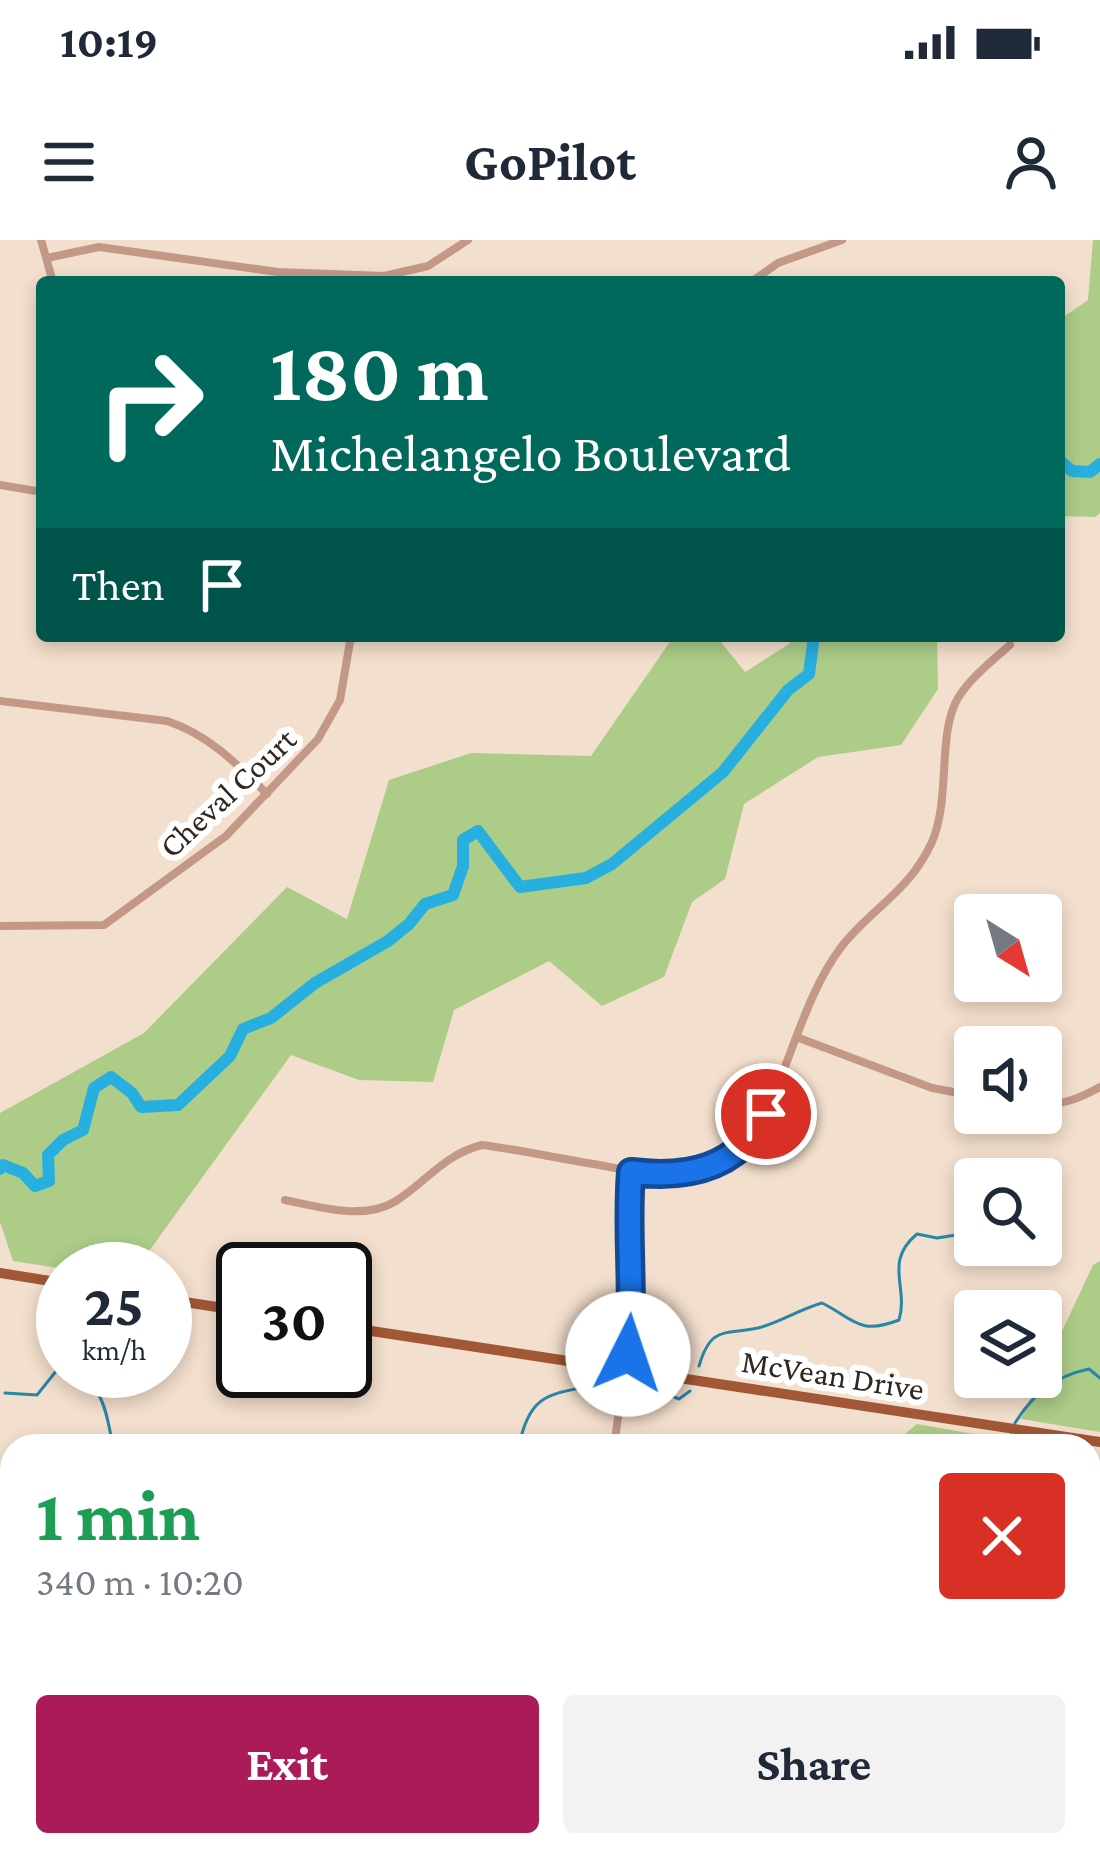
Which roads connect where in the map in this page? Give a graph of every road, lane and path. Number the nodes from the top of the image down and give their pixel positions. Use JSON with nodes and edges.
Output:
{"nodes":[{"id":1,"x":41,"y":240,"type":"edge"},
{"id":2,"x":468,"y":240,"type":"edge"},
{"id":3,"x":842,"y":240,"type":"edge"},
{"id":4,"x":47,"y":258,"type":"junction"},
{"id":5,"x":52,"y":276,"type":"edge"},
{"id":6,"x":759,"y":276,"type":"edge"},
{"id":7,"x":0,"y":485,"type":"edge"},
{"id":8,"x":36,"y":491,"type":"edge"},
{"id":9,"x":350,"y":642,"type":"edge"},
{"id":10,"x":1010,"y":645,"type":"dead end"},
{"id":11,"x":0,"y":701,"type":"edge"},
{"id":12,"x":267,"y":794,"type":"junction"},
{"id":13,"x":0,"y":926,"type":"edge"},
{"id":14,"x":799,"y":1038,"type":"junction"},
{"id":15,"x":1100,"y":1087,"type":"edge"},
{"id":16,"x":954,"y":1092,"type":"edge"},
{"id":17,"x":1062,"y":1104,"type":"edge"},
{"id":18,"x":631,"y":1172,"type":"junction"},
{"id":19,"x":285,"y":1200,"type":"dead end"},
{"id":20,"x":0,"y":1274,"type":"edge"},
{"id":21,"x":36,"y":1279,"type":"edge"},
{"id":22,"x":372,"y":1331,"type":"edge"},
{"id":23,"x":626,"y":1370,"type":"junction"},
{"id":24,"x":616,"y":1434,"type":"edge"},
{"id":25,"x":1047,"y":1434,"type":"edge"}],
"edges":[{"from":1,"to":4,"type":"street"},
{"from":2,"to":4,"type":"street"},
{"from":3,"to":6,"type":"street"},
{"from":4,"to":5,"type":"street"},
{"from":7,"to":8,"type":"street"},
{"from":9,"to":12,"type":"street","name":"Cheval Court"},
{"from":10,"to":14,"type":"street"},
{"from":11,"to":12,"type":"street"},
{"from":12,"to":13,"type":"street","name":"Cheval Court"},
{"from":14,"to":16,"type":"street"},
{"from":14,"to":18,"type":"street"},
{"from":15,"to":17,"type":"street"},
{"from":18,"to":19,"type":"street"},
{"from":18,"to":23,"type":"street"},
{"from":20,"to":21,"type":"main road"},
{"from":22,"to":23,"type":"main road","name":"McVean Drive"},
{"from":23,"to":24,"type":"street"},
{"from":23,"to":25,"type":"main road","name":"McVean Drive"}]}
